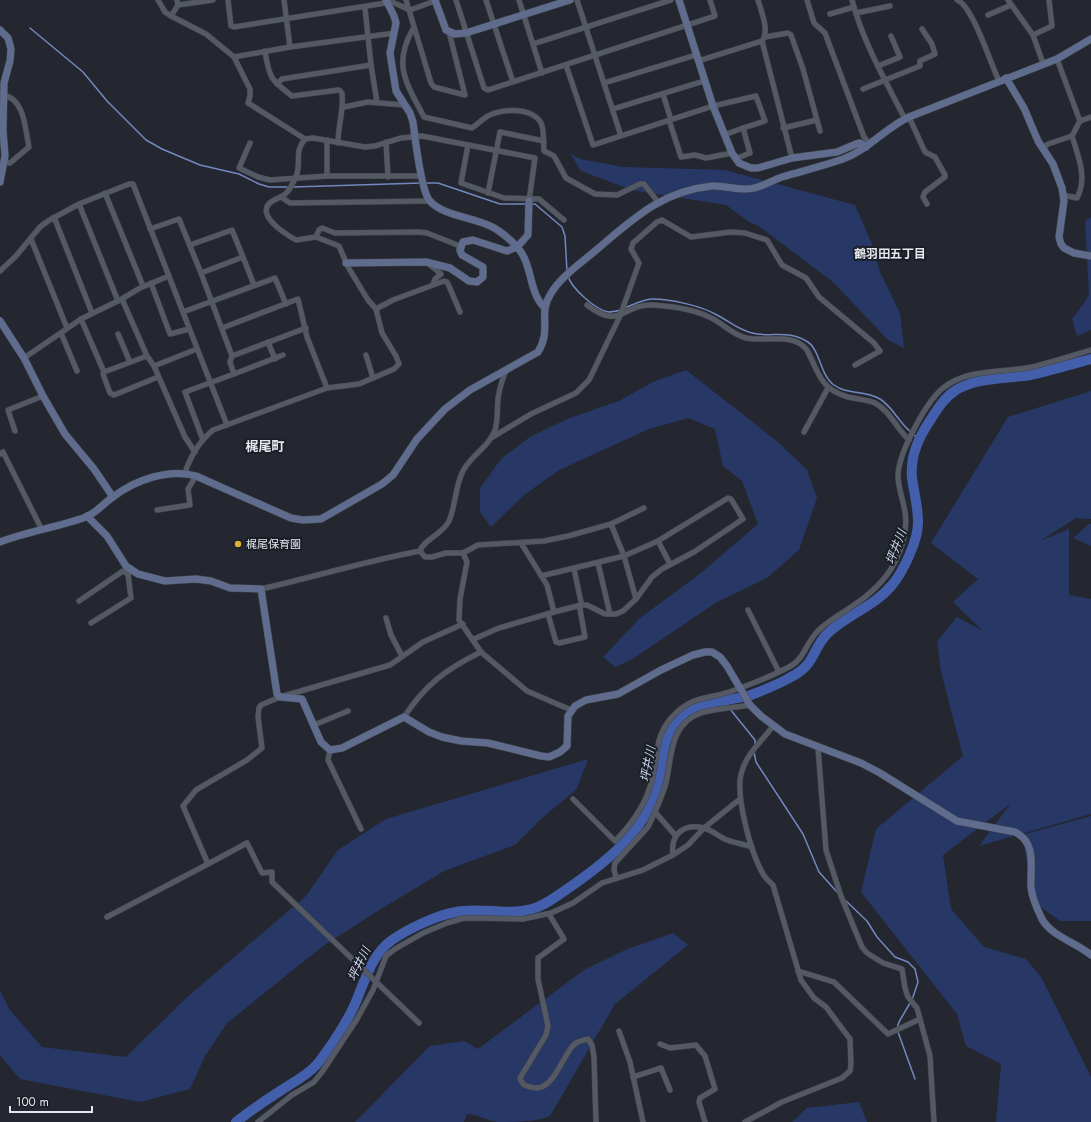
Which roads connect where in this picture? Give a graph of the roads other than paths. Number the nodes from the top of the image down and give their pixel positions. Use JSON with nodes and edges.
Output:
{"nodes":[{"id":1,"x":158,"y":0,"type":"edge"},
{"id":2,"x":213,"y":0,"type":"edge"},
{"id":3,"x":228,"y":0,"type":"edge"},
{"id":4,"x":284,"y":0,"type":"edge"},
{"id":5,"x":406,"y":0,"type":"edge"},
{"id":6,"x":435,"y":0,"type":"edge"},
{"id":7,"x":456,"y":0,"type":"edge"},
{"id":8,"x":486,"y":0,"type":"edge"},
{"id":9,"x":519,"y":0,"type":"edge"},
{"id":10,"x":570,"y":0,"type":"edge"},
{"id":11,"x":577,"y":0,"type":"edge"},
{"id":12,"x":671,"y":0,"type":"edge"},
{"id":13,"x":678,"y":0,"type":"edge"},
{"id":14,"x":710,"y":0,"type":"edge"},
{"id":15,"x":758,"y":0,"type":"edge"},
{"id":16,"x":807,"y":0,"type":"edge"},
{"id":17,"x":852,"y":0,"type":"edge"},
{"id":18,"x":957,"y":0,"type":"edge"},
{"id":19,"x":1049,"y":0,"type":"edge"},
{"id":20,"x":177,"y":2,"type":"edge"},
{"id":21,"x":387,"y":2,"type":"edge"},
{"id":22,"x":1009,"y":2,"type":"edge"},
{"id":23,"x":890,"y":6,"type":"dead end"},
{"id":24,"x":365,"y":8,"type":"junction"},
{"id":25,"x":410,"y":10,"type":"junction"},
{"id":26,"x":855,"y":10,"type":"junction"},
{"id":27,"x":830,"y":14,"type":"dead end"},
{"id":28,"x":524,"y":15,"type":"junction"},
{"id":29,"x":988,"y":15,"type":"dead end"},
{"id":30,"x":171,"y":16,"type":"junction"},
{"id":31,"x":287,"y":19,"type":"junction"},
{"id":32,"x":494,"y":24,"type":"junction"},
{"id":33,"x":686,"y":26,"type":"junction"},
{"id":34,"x":585,"y":27,"type":"junction"},
{"id":35,"x":413,"y":29,"type":"junction"},
{"id":36,"x":922,"y":29,"type":"dead end"},
{"id":37,"x":0,"y":30,"type":"edge"},
{"id":38,"x":449,"y":32,"type":"junction"},
{"id":39,"x":396,"y":33,"type":"junction"},
{"id":40,"x":466,"y":33,"type":"junction"},
{"id":41,"x":368,"y":36,"type":"junction"},
{"id":42,"x":891,"y":36,"type":"dead end"},
{"id":43,"x":1033,"y":36,"type":"junction"},
{"id":44,"x":763,"y":39,"type":"junction"},
{"id":45,"x":1091,"y":39,"type":"edge"},
{"id":46,"x":533,"y":44,"type":"junction"},
{"id":47,"x":290,"y":47,"type":"junction"},
{"id":48,"x":265,"y":51,"type":"junction"},
{"id":49,"x":595,"y":56,"type":"junction"},
{"id":50,"x":234,"y":57,"type":"junction"},
{"id":51,"x":697,"y":58,"type":"junction"},
{"id":52,"x":1057,"y":59,"type":"junction"},
{"id":53,"x":1043,"y":63,"type":"junction"},
{"id":54,"x":371,"y":65,"type":"junction"},
{"id":55,"x":566,"y":65,"type":"junction"},
{"id":56,"x":878,"y":66,"type":"junction"},
{"id":57,"x":542,"y":73,"type":"junction"},
{"id":58,"x":1006,"y":78,"type":"junction"},
{"id":59,"x":885,"y":80,"type":"junction"},
{"id":60,"x":704,"y":81,"type":"junction"},
{"id":61,"x":999,"y":81,"type":"junction"},
{"id":62,"x":513,"y":82,"type":"junction"},
{"id":63,"x":604,"y":83,"type":"junction"},
{"id":64,"x":277,"y":84,"type":"junction"},
{"id":65,"x":863,"y":89,"type":"dead end"},
{"id":66,"x":663,"y":94,"type":"junction"},
{"id":67,"x":4,"y":95,"type":"junction"},
{"id":68,"x":377,"y":102,"type":"junction"},
{"id":69,"x":404,"y":105,"type":"junction"},
{"id":70,"x":344,"y":106,"type":"junction"},
{"id":71,"x":713,"y":106,"type":"junction"},
{"id":72,"x":612,"y":109,"type":"junction"},
{"id":73,"x":2,"y":114,"type":"edge"},
{"id":74,"x":1091,"y":117,"type":"edge"},
{"id":75,"x":907,"y":118,"type":"junction"},
{"id":76,"x":670,"y":120,"type":"junction"},
{"id":77,"x":817,"y":120,"type":"junction"},
{"id":78,"x":1080,"y":121,"type":"junction"},
{"id":79,"x":743,"y":128,"type":"junction"},
{"id":80,"x":783,"y":128,"type":"junction"},
{"id":81,"x":820,"y":131,"type":"dead end"},
{"id":82,"x":724,"y":135,"type":"junction"},
{"id":83,"x":415,"y":136,"type":"junction"},
{"id":84,"x":621,"y":136,"type":"junction"},
{"id":85,"x":1072,"y":136,"type":"junction"},
{"id":86,"x":305,"y":139,"type":"junction"},
{"id":87,"x":327,"y":140,"type":"junction"},
{"id":88,"x":544,"y":141,"type":"junction"},
{"id":89,"x":386,"y":142,"type":"junction"},
{"id":90,"x":250,"y":143,"type":"dead end"},
{"id":91,"x":338,"y":143,"type":"junction"},
{"id":92,"x":468,"y":145,"type":"junction"},
{"id":93,"x":868,"y":145,"type":"junction"},
{"id":94,"x":1043,"y":148,"type":"junction"},
{"id":95,"x":496,"y":151,"type":"junction"},
{"id":96,"x":733,"y":156,"type":"junction"},
{"id":97,"x":792,"y":158,"type":"junction"},
{"id":98,"x":4,"y":162,"type":"junction"},
{"id":99,"x":327,"y":176,"type":"junction"},
{"id":100,"x":422,"y":176,"type":"junction"},
{"id":101,"x":388,"y":177,"type":"junction"},
{"id":102,"x":294,"y":179,"type":"junction"},
{"id":103,"x":0,"y":180,"type":"edge"},
{"id":104,"x":105,"y":193,"type":"junction"},
{"id":105,"x":488,"y":193,"type":"junction"},
{"id":106,"x":1063,"y":195,"type":"junction"},
{"id":107,"x":281,"y":197,"type":"junction"},
{"id":108,"x":430,"y":201,"type":"junction"},
{"id":109,"x":529,"y":202,"type":"junction"},
{"id":110,"x":658,"y":202,"type":"junction"},
{"id":111,"x":79,"y":204,"type":"junction"},
{"id":112,"x":927,"y":204,"type":"dead end"},
{"id":113,"x":54,"y":217,"type":"junction"},
{"id":114,"x":564,"y":220,"type":"dead end"},
{"id":115,"x":150,"y":229,"type":"junction"},
{"id":116,"x":316,"y":237,"type":"junction"},
{"id":117,"x":31,"y":239,"type":"junction"},
{"id":118,"x":190,"y":245,"type":"junction"},
{"id":119,"x":460,"y":246,"type":"junction"},
{"id":120,"x":517,"y":247,"type":"junction"},
{"id":121,"x":1091,"y":256,"type":"edge"},
{"id":122,"x":243,"y":257,"type":"junction"},
{"id":123,"x":426,"y":262,"type":"junction"},
{"id":124,"x":346,"y":263,"type":"junction"},
{"id":125,"x":0,"y":271,"type":"edge"},
{"id":126,"x":201,"y":273,"type":"junction"},
{"id":127,"x":169,"y":276,"type":"junction"},
{"id":128,"x":151,"y":283,"type":"junction"},
{"id":129,"x":433,"y":284,"type":"junction"},
{"id":130,"x":254,"y":285,"type":"junction"},
{"id":131,"x":143,"y":286,"type":"junction"},
{"id":132,"x":120,"y":300,"type":"junction"},
{"id":133,"x":211,"y":301,"type":"junction"},
{"id":134,"x":286,"y":304,"type":"junction"},
{"id":135,"x":587,"y":305,"type":"dead end"},
{"id":136,"x":544,"y":308,"type":"junction"},
{"id":137,"x":376,"y":309,"type":"junction"},
{"id":138,"x":183,"y":312,"type":"junction"},
{"id":139,"x":460,"y":312,"type":"dead end"},
{"id":140,"x":92,"y":313,"type":"junction"},
{"id":141,"x":621,"y":314,"type":"junction"},
{"id":142,"x":81,"y":319,"type":"junction"},
{"id":143,"x":0,"y":321,"type":"edge"},
{"id":144,"x":67,"y":328,"type":"junction"},
{"id":145,"x":222,"y":328,"type":"junction"},
{"id":146,"x":306,"y":328,"type":"junction"},
{"id":147,"x":189,"y":329,"type":"junction"},
{"id":148,"x":61,"y":333,"type":"junction"},
{"id":149,"x":118,"y":334,"type":"dead end"},
{"id":150,"x":268,"y":342,"type":"junction"},
{"id":151,"x":197,"y":349,"type":"junction"},
{"id":152,"x":1091,"y":350,"type":"edge"},
{"id":153,"x":366,"y":355,"type":"dead end"},
{"id":154,"x":147,"y":356,"type":"junction"},
{"id":155,"x":232,"y":356,"type":"junction"},
{"id":156,"x":283,"y":356,"type":"dead end"},
{"id":157,"x":24,"y":358,"type":"junction"},
{"id":158,"x":274,"y":359,"type":"junction"},
{"id":159,"x":130,"y":362,"type":"junction"},
{"id":160,"x":855,"y":365,"type":"dead end"},
{"id":161,"x":154,"y":366,"type":"junction"},
{"id":162,"x":506,"y":370,"type":"junction"},
{"id":163,"x":77,"y":371,"type":"dead end"},
{"id":164,"x":104,"y":372,"type":"junction"},
{"id":165,"x":234,"y":374,"type":"junction"},
{"id":166,"x":158,"y":377,"type":"junction"},
{"id":167,"x":373,"y":378,"type":"junction"},
{"id":168,"x":210,"y":382,"type":"junction"},
{"id":169,"x":327,"y":388,"type":"junction"},
{"id":170,"x":828,"y":388,"type":"junction"},
{"id":171,"x":43,"y":396,"type":"junction"},
{"id":172,"x":227,"y":425,"type":"junction"},
{"id":173,"x":15,"y":431,"type":"dead end"},
{"id":174,"x":804,"y":432,"type":"dead end"},
{"id":175,"x":491,"y":438,"type":"junction"},
{"id":176,"x":910,"y":438,"type":"junction"},
{"id":177,"x":203,"y":440,"type":"junction"},
{"id":178,"x":195,"y":452,"type":"junction"},
{"id":179,"x":0,"y":454,"type":"edge"},
{"id":180,"x":185,"y":473,"type":"junction"},
{"id":181,"x":196,"y":476,"type":"junction"},
{"id":182,"x":113,"y":496,"type":"junction"},
{"id":183,"x":644,"y":508,"type":"dead end"},
{"id":184,"x":157,"y":510,"type":"dead end"},
{"id":185,"x":87,"y":516,"type":"junction"},
{"id":186,"x":611,"y":524,"type":"junction"},
{"id":187,"x":41,"y":528,"type":"junction"},
{"id":188,"x":658,"y":541,"type":"junction"},
{"id":189,"x":0,"y":542,"type":"edge"},
{"id":190,"x":521,"y":543,"type":"junction"},
{"id":191,"x":420,"y":551,"type":"junction"},
{"id":192,"x":463,"y":553,"type":"junction"},
{"id":193,"x":624,"y":556,"type":"junction"},
{"id":194,"x":598,"y":563,"type":"junction"},
{"id":195,"x":670,"y":564,"type":"junction"},
{"id":196,"x":574,"y":569,"type":"junction"},
{"id":197,"x":130,"y":573,"type":"junction"},
{"id":198,"x":541,"y":576,"type":"junction"},
{"id":199,"x":261,"y":589,"type":"junction"},
{"id":200,"x":636,"y":599,"type":"junction"},
{"id":201,"x":79,"y":601,"type":"dead end"},
{"id":202,"x":581,"y":605,"type":"junction"},
{"id":203,"x":748,"y":610,"type":"dead end"},
{"id":204,"x":554,"y":612,"type":"junction"},
{"id":205,"x":548,"y":614,"type":"junction"},
{"id":206,"x":610,"y":614,"type":"junction"},
{"id":207,"x":386,"y":618,"type":"dead end"},
{"id":208,"x":91,"y":623,"type":"dead end"},
{"id":209,"x":463,"y":624,"type":"junction"},
{"id":210,"x":474,"y":639,"type":"junction"},
{"id":211,"x":481,"y":652,"type":"junction"},
{"id":212,"x":402,"y":656,"type":"junction"},
{"id":213,"x":778,"y":672,"type":"junction"},
{"id":214,"x":740,"y":690,"type":"junction"},
{"id":215,"x":280,"y":697,"type":"junction"},
{"id":216,"x":749,"y":703,"type":"junction"},
{"id":217,"x":571,"y":710,"type":"junction"},
{"id":218,"x":348,"y":711,"type":"dead end"},
{"id":219,"x":404,"y":717,"type":"junction"},
{"id":220,"x":314,"y":725,"type":"junction"},
{"id":221,"x":773,"y":726,"type":"junction"},
{"id":222,"x":818,"y":748,"type":"junction"},
{"id":223,"x":330,"y":750,"type":"junction"},
{"id":224,"x":573,"y":799,"type":"dead end"},
{"id":225,"x":740,"y":799,"type":"junction"},
{"id":226,"x":655,"y":812,"type":"junction"},
{"id":227,"x":704,"y":828,"type":"junction"},
{"id":228,"x":361,"y":829,"type":"dead end"},
{"id":229,"x":676,"y":836,"type":"junction"},
{"id":230,"x":752,"y":846,"type":"junction"},
{"id":231,"x":674,"y":855,"type":"junction"},
{"id":232,"x":208,"y":864,"type":"junction"},
{"id":233,"x":616,"y":878,"type":"junction"},
{"id":234,"x":549,"y":914,"type":"junction"},
{"id":235,"x":107,"y":918,"type":"dead end"},
{"id":236,"x":1091,"y":955,"type":"edge"},
{"id":237,"x":798,"y":971,"type":"junction"},
{"id":238,"x":374,"y":979,"type":"junction"},
{"id":239,"x":920,"y":1019,"type":"junction"},
{"id":240,"x":419,"y":1023,"type":"dead end"},
{"id":241,"x":619,"y":1031,"type":"dead end"},
{"id":242,"x":660,"y":1044,"type":"dead end"},
{"id":243,"x":633,"y":1077,"type":"junction"},
{"id":244,"x":670,"y":1090,"type":"dead end"},
{"id":245,"x":258,"y":1122,"type":"edge"},
{"id":246,"x":596,"y":1122,"type":"edge"},
{"id":247,"x":643,"y":1122,"type":"edge"},
{"id":248,"x":705,"y":1122,"type":"edge"},
{"id":249,"x":745,"y":1122,"type":"edge"},
{"id":250,"x":934,"y":1122,"type":"edge"}],
"edges":[{"from":1,"to":30,"type":"street"},
{"from":2,"to":20,"type":"street"},
{"from":3,"to":31,"type":"street"},
{"from":4,"to":31,"type":"street"},
{"from":5,"to":25,"type":"street"},
{"from":6,"to":25,"type":"street"},
{"from":6,"to":38,"type":"street"},
{"from":7,"to":40,"type":"street"},
{"from":8,"to":32,"type":"street"},
{"from":9,"to":28,"type":"street"},
{"from":10,"to":28,"type":"street"},
{"from":11,"to":34,"type":"street"},
{"from":12,"to":34,"type":"street"},
{"from":13,"to":33,"type":"street"},
{"from":14,"to":33,"type":"street"},
{"from":15,"to":44,"type":"street"},
{"from":16,"to":93,"type":"street"},
{"from":17,"to":26,"type":"street"},
{"from":18,"to":61,"type":"street"},
{"from":19,"to":43,"type":"street"},
{"from":20,"to":30,"type":"street"},
{"from":21,"to":24,"type":"street"},
{"from":21,"to":25,"type":"street"},
{"from":21,"to":39,"type":"street"},
{"from":22,"to":29,"type":"street"},
{"from":22,"to":43,"type":"street"},
{"from":23,"to":26,"type":"street"},
{"from":24,"to":31,"type":"street"},
{"from":24,"to":41,"type":"street"},
{"from":25,"to":35,"type":"street"},
{"from":26,"to":27,"type":"street"},
{"from":26,"to":56,"type":"street"},
{"from":28,"to":32,"type":"street"},
{"from":28,"to":46,"type":"street"},
{"from":30,"to":50,"type":"street"},
{"from":31,"to":47,"type":"street"},
{"from":32,"to":40,"type":"street"},
{"from":32,"to":62,"type":"street"},
{"from":33,"to":49,"type":"street"},
{"from":33,"to":51,"type":"street"},
{"from":34,"to":46,"type":"street"},
{"from":34,"to":49,"type":"street"},
{"from":35,"to":38,"type":"street"},
{"from":35,"to":88,"type":"street"},
{"from":36,"to":59,"type":"street"},
{"from":37,"to":67,"type":"street"},
{"from":38,"to":40,"type":"street"},
{"from":39,"to":41,"type":"street"},
{"from":39,"to":69,"type":"street"},
{"from":40,"to":62,"type":"street"},
{"from":41,"to":47,"type":"street"},
{"from":41,"to":54,"type":"street"},
{"from":42,"to":56,"type":"street"},
{"from":43,"to":53,"type":"street"},
{"from":44,"to":51,"type":"street"},
{"from":44,"to":77,"type":"street"},
{"from":44,"to":80,"type":"street"},
{"from":45,"to":52,"type":"street"},
{"from":46,"to":57,"type":"street"},
{"from":47,"to":48,"type":"street"},
{"from":48,"to":50,"type":"street"},
{"from":48,"to":64,"type":"street"},
{"from":49,"to":55,"type":"street"},
{"from":49,"to":63,"type":"street"},
{"from":50,"to":86,"type":"street"},
{"from":51,"to":60,"type":"street"},
{"from":51,"to":63,"type":"street"},
{"from":52,"to":53,"type":"street"},
{"from":52,"to":78,"type":"street"},
{"from":53,"to":58,"type":"street"},
{"from":54,"to":64,"type":"street"},
{"from":54,"to":68,"type":"street"},
{"from":55,"to":57,"type":"street"},
{"from":55,"to":84,"type":"street"},
{"from":56,"to":59,"type":"street"},
{"from":57,"to":62,"type":"street"},
{"from":58,"to":61,"type":"street"},
{"from":58,"to":94,"type":"street"},
{"from":59,"to":65,"type":"street"},
{"from":59,"to":75,"type":"street"},
{"from":60,"to":66,"type":"street"},
{"from":60,"to":71,"type":"street"},
{"from":61,"to":75,"type":"street"},
{"from":63,"to":72,"type":"street"},
{"from":64,"to":70,"type":"street"},
{"from":66,"to":72,"type":"street"},
{"from":66,"to":76,"type":"street"},
{"from":67,"to":73,"type":"street"},
{"from":67,"to":98,"type":"street"},
{"from":68,"to":69,"type":"street"},
{"from":68,"to":70,"type":"street"},
{"from":69,"to":83,"type":"street"},
{"from":70,"to":91,"type":"street"},
{"from":71,"to":76,"type":"street"},
{"from":71,"to":79,"type":"street"},
{"from":71,"to":82,"type":"street"},
{"from":72,"to":84,"type":"street"},
{"from":73,"to":98,"type":"street"},
{"from":74,"to":78,"type":"street"},
{"from":75,"to":93,"type":"street"},
{"from":75,"to":112,"type":"street"},
{"from":76,"to":84,"type":"street"},
{"from":76,"to":96,"type":"street"},
{"from":77,"to":80,"type":"street"},
{"from":77,"to":81,"type":"street"},
{"from":78,"to":85,"type":"street"},
{"from":79,"to":82,"type":"street"},
{"from":79,"to":96,"type":"street"},
{"from":80,"to":97,"type":"street"},
{"from":82,"to":96,"type":"street"},
{"from":83,"to":89,"type":"street"},
{"from":83,"to":92,"type":"street"},
{"from":83,"to":100,"type":"street"},
{"from":85,"to":94,"type":"street"},
{"from":85,"to":106,"type":"street"},
{"from":86,"to":87,"type":"street"},
{"from":86,"to":102,"type":"street"},
{"from":87,"to":91,"type":"street"},
{"from":87,"to":99,"type":"street"},
{"from":88,"to":95,"type":"street"},
{"from":88,"to":110,"type":"street"},
{"from":89,"to":91,"type":"street"},
{"from":89,"to":101,"type":"street"},
{"from":90,"to":102,"type":"street"},
{"from":92,"to":95,"type":"street"},
{"from":92,"to":105,"type":"street"},
{"from":93,"to":97,"type":"street"},
{"from":93,"to":110,"type":"street"},
{"from":94,"to":106,"type":"street"},
{"from":95,"to":105,"type":"street"},
{"from":95,"to":109,"type":"street"},
{"from":96,"to":97,"type":"street"},
{"from":98,"to":103,"type":"street"},
{"from":99,"to":101,"type":"street"},
{"from":99,"to":102,"type":"street"},
{"from":100,"to":101,"type":"street"},
{"from":100,"to":108,"type":"street"},
{"from":102,"to":107,"type":"street"},
{"from":104,"to":111,"type":"street"},
{"from":104,"to":115,"type":"street"},
{"from":104,"to":131,"type":"street"},
{"from":105,"to":109,"type":"street"},
{"from":106,"to":121,"type":"street"},
{"from":107,"to":108,"type":"street"},
{"from":107,"to":116,"type":"street"},
{"from":108,"to":120,"type":"street"},
{"from":109,"to":114,"type":"street"},
{"from":109,"to":120,"type":"street"},
{"from":110,"to":136,"type":"street"},
{"from":111,"to":113,"type":"street"},
{"from":111,"to":132,"type":"street"},
{"from":113,"to":117,"type":"street"},
{"from":113,"to":140,"type":"street"},
{"from":115,"to":118,"type":"street"},
{"from":115,"to":127,"type":"street"},
{"from":116,"to":119,"type":"street"},
{"from":116,"to":124,"type":"street"},
{"from":117,"to":125,"type":"street"},
{"from":117,"to":144,"type":"street"},
{"from":118,"to":122,"type":"street"},
{"from":118,"to":126,"type":"street"},
{"from":119,"to":120,"type":"street"},
{"from":119,"to":123,"type":"street"},
{"from":120,"to":136,"type":"street"},
{"from":122,"to":126,"type":"street"},
{"from":122,"to":130,"type":"street"},
{"from":123,"to":124,"type":"street"},
{"from":123,"to":129,"type":"street"},
{"from":124,"to":137,"type":"street"},
{"from":126,"to":133,"type":"street"},
{"from":127,"to":128,"type":"street"},
{"from":127,"to":138,"type":"street"},
{"from":128,"to":131,"type":"street"},
{"from":128,"to":147,"type":"street"},
{"from":129,"to":137,"type":"street"},
{"from":129,"to":139,"type":"street"},
{"from":130,"to":133,"type":"street"},
{"from":130,"to":134,"type":"street"},
{"from":131,"to":132,"type":"street"},
{"from":132,"to":140,"type":"street"},
{"from":132,"to":154,"type":"street"},
{"from":133,"to":138,"type":"street"},
{"from":133,"to":145,"type":"street"},
{"from":134,"to":145,"type":"street"},
{"from":134,"to":146,"type":"street"},
{"from":135,"to":141,"type":"street"},
{"from":136,"to":162,"type":"street"},
{"from":137,"to":167,"type":"street"},
{"from":138,"to":147,"type":"street"},
{"from":140,"to":142,"type":"street"},
{"from":141,"to":160,"type":"street"},
{"from":141,"to":170,"type":"street"},
{"from":141,"to":175,"type":"street"},
{"from":142,"to":144,"type":"street"},
{"from":142,"to":164,"type":"street"},
{"from":143,"to":157,"type":"street"},
{"from":144,"to":148,"type":"street"},
{"from":145,"to":155,"type":"street"},
{"from":146,"to":150,"type":"street"},
{"from":146,"to":169,"type":"street"},
{"from":147,"to":151,"type":"street"},
{"from":148,"to":157,"type":"street"},
{"from":148,"to":163,"type":"street"},
{"from":149,"to":159,"type":"street"},
{"from":150,"to":155,"type":"street"},
{"from":150,"to":158,"type":"street"},
{"from":151,"to":161,"type":"street"},
{"from":151,"to":168,"type":"street"},
{"from":152,"to":176,"type":"street"},
{"from":153,"to":167,"type":"street"},
{"from":154,"to":159,"type":"street"},
{"from":154,"to":161,"type":"street"},
{"from":155,"to":165,"type":"street"},
{"from":156,"to":158,"type":"street"},
{"from":157,"to":171,"type":"street"},
{"from":158,"to":165,"type":"street"},
{"from":159,"to":164,"type":"street"},
{"from":161,"to":166,"type":"street"},
{"from":162,"to":175,"type":"street"},
{"from":162,"to":181,"type":"street"},
{"from":164,"to":166,"type":"street"},
{"from":165,"to":168,"type":"street"},
{"from":166,"to":178,"type":"street"},
{"from":167,"to":169,"type":"street"},
{"from":168,"to":172,"type":"street"},
{"from":168,"to":177,"type":"street"},
{"from":169,"to":172,"type":"street"},
{"from":170,"to":174,"type":"street"},
{"from":170,"to":176,"type":"street"},
{"from":171,"to":173,"type":"street"},
{"from":171,"to":182,"type":"street"},
{"from":172,"to":177,"type":"street"},
{"from":175,"to":191,"type":"street"},
{"from":176,"to":213,"type":"street"},
{"from":177,"to":178,"type":"street"},
{"from":178,"to":180,"type":"street"},
{"from":179,"to":187,"type":"street"},
{"from":180,"to":181,"type":"street"},
{"from":180,"to":182,"type":"street"},
{"from":181,"to":184,"type":"street"},
{"from":182,"to":185,"type":"street"},
{"from":183,"to":186,"type":"street"},
{"from":185,"to":187,"type":"street"},
{"from":185,"to":197,"type":"street"},
{"from":186,"to":190,"type":"street"},
{"from":186,"to":193,"type":"street"},
{"from":187,"to":189,"type":"street"},
{"from":188,"to":193,"type":"street"},
{"from":188,"to":195,"type":"street"},
{"from":188,"to":195,"type":"street"},
{"from":190,"to":192,"type":"street"},
{"from":190,"to":198,"type":"street"},
{"from":191,"to":192,"type":"street"},
{"from":191,"to":199,"type":"street"},
{"from":192,"to":209,"type":"street"},
{"from":193,"to":194,"type":"street"},
{"from":193,"to":200,"type":"street"},
{"from":194,"to":196,"type":"street"},
{"from":194,"to":206,"type":"street"},
{"from":195,"to":200,"type":"street"},
{"from":196,"to":198,"type":"street"},
{"from":196,"to":202,"type":"street"},
{"from":197,"to":199,"type":"street"},
{"from":197,"to":201,"type":"street"},
{"from":197,"to":208,"type":"street"},
{"from":198,"to":204,"type":"street"},
{"from":199,"to":215,"type":"street"},
{"from":200,"to":206,"type":"street"},
{"from":202,"to":204,"type":"street"},
{"from":202,"to":205,"type":"street"},
{"from":202,"to":206,"type":"street"},
{"from":203,"to":213,"type":"street"},
{"from":204,"to":205,"type":"street"},
{"from":205,"to":210,"type":"street"},
{"from":207,"to":212,"type":"street"},
{"from":209,"to":210,"type":"street"},
{"from":209,"to":212,"type":"street"},
{"from":210,"to":211,"type":"street"},
{"from":211,"to":217,"type":"street"},
{"from":211,"to":219,"type":"street"},
{"from":212,"to":215,"type":"street"},
{"from":213,"to":214,"type":"street"},
{"from":214,"to":216,"type":"street"},
{"from":214,"to":217,"type":"street"},
{"from":214,"to":224,"type":"street"},
{"from":215,"to":220,"type":"street"},
{"from":215,"to":232,"type":"street"},
{"from":216,"to":221,"type":"street"},
{"from":216,"to":226,"type":"street"},
{"from":217,"to":219,"type":"street"},
{"from":218,"to":220,"type":"street"},
{"from":219,"to":223,"type":"street"},
{"from":220,"to":223,"type":"street"},
{"from":221,"to":222,"type":"street"},
{"from":221,"to":225,"type":"street"},
{"from":222,"to":236,"type":"street"},
{"from":222,"to":239,"type":"street"},
{"from":223,"to":228,"type":"street"},
{"from":225,"to":227,"type":"street"},
{"from":225,"to":230,"type":"street"},
{"from":226,"to":229,"type":"street"},
{"from":226,"to":233,"type":"street"},
{"from":227,"to":229,"type":"street"},
{"from":227,"to":230,"type":"street"},
{"from":227,"to":231,"type":"street"},
{"from":229,"to":231,"type":"street"},
{"from":230,"to":237,"type":"street"},
{"from":231,"to":233,"type":"street"},
{"from":232,"to":235,"type":"street"},
{"from":232,"to":238,"type":"street"},
{"from":233,"to":234,"type":"street"},
{"from":234,"to":238,"type":"street"},
{"from":234,"to":246,"type":"street"},
{"from":237,"to":239,"type":"street"},
{"from":237,"to":249,"type":"street"},
{"from":238,"to":240,"type":"street"},
{"from":238,"to":245,"type":"street"},
{"from":239,"to":250,"type":"street"},
{"from":241,"to":243,"type":"street"},
{"from":242,"to":248,"type":"street"},
{"from":243,"to":244,"type":"street"},
{"from":243,"to":247,"type":"street"}]}
